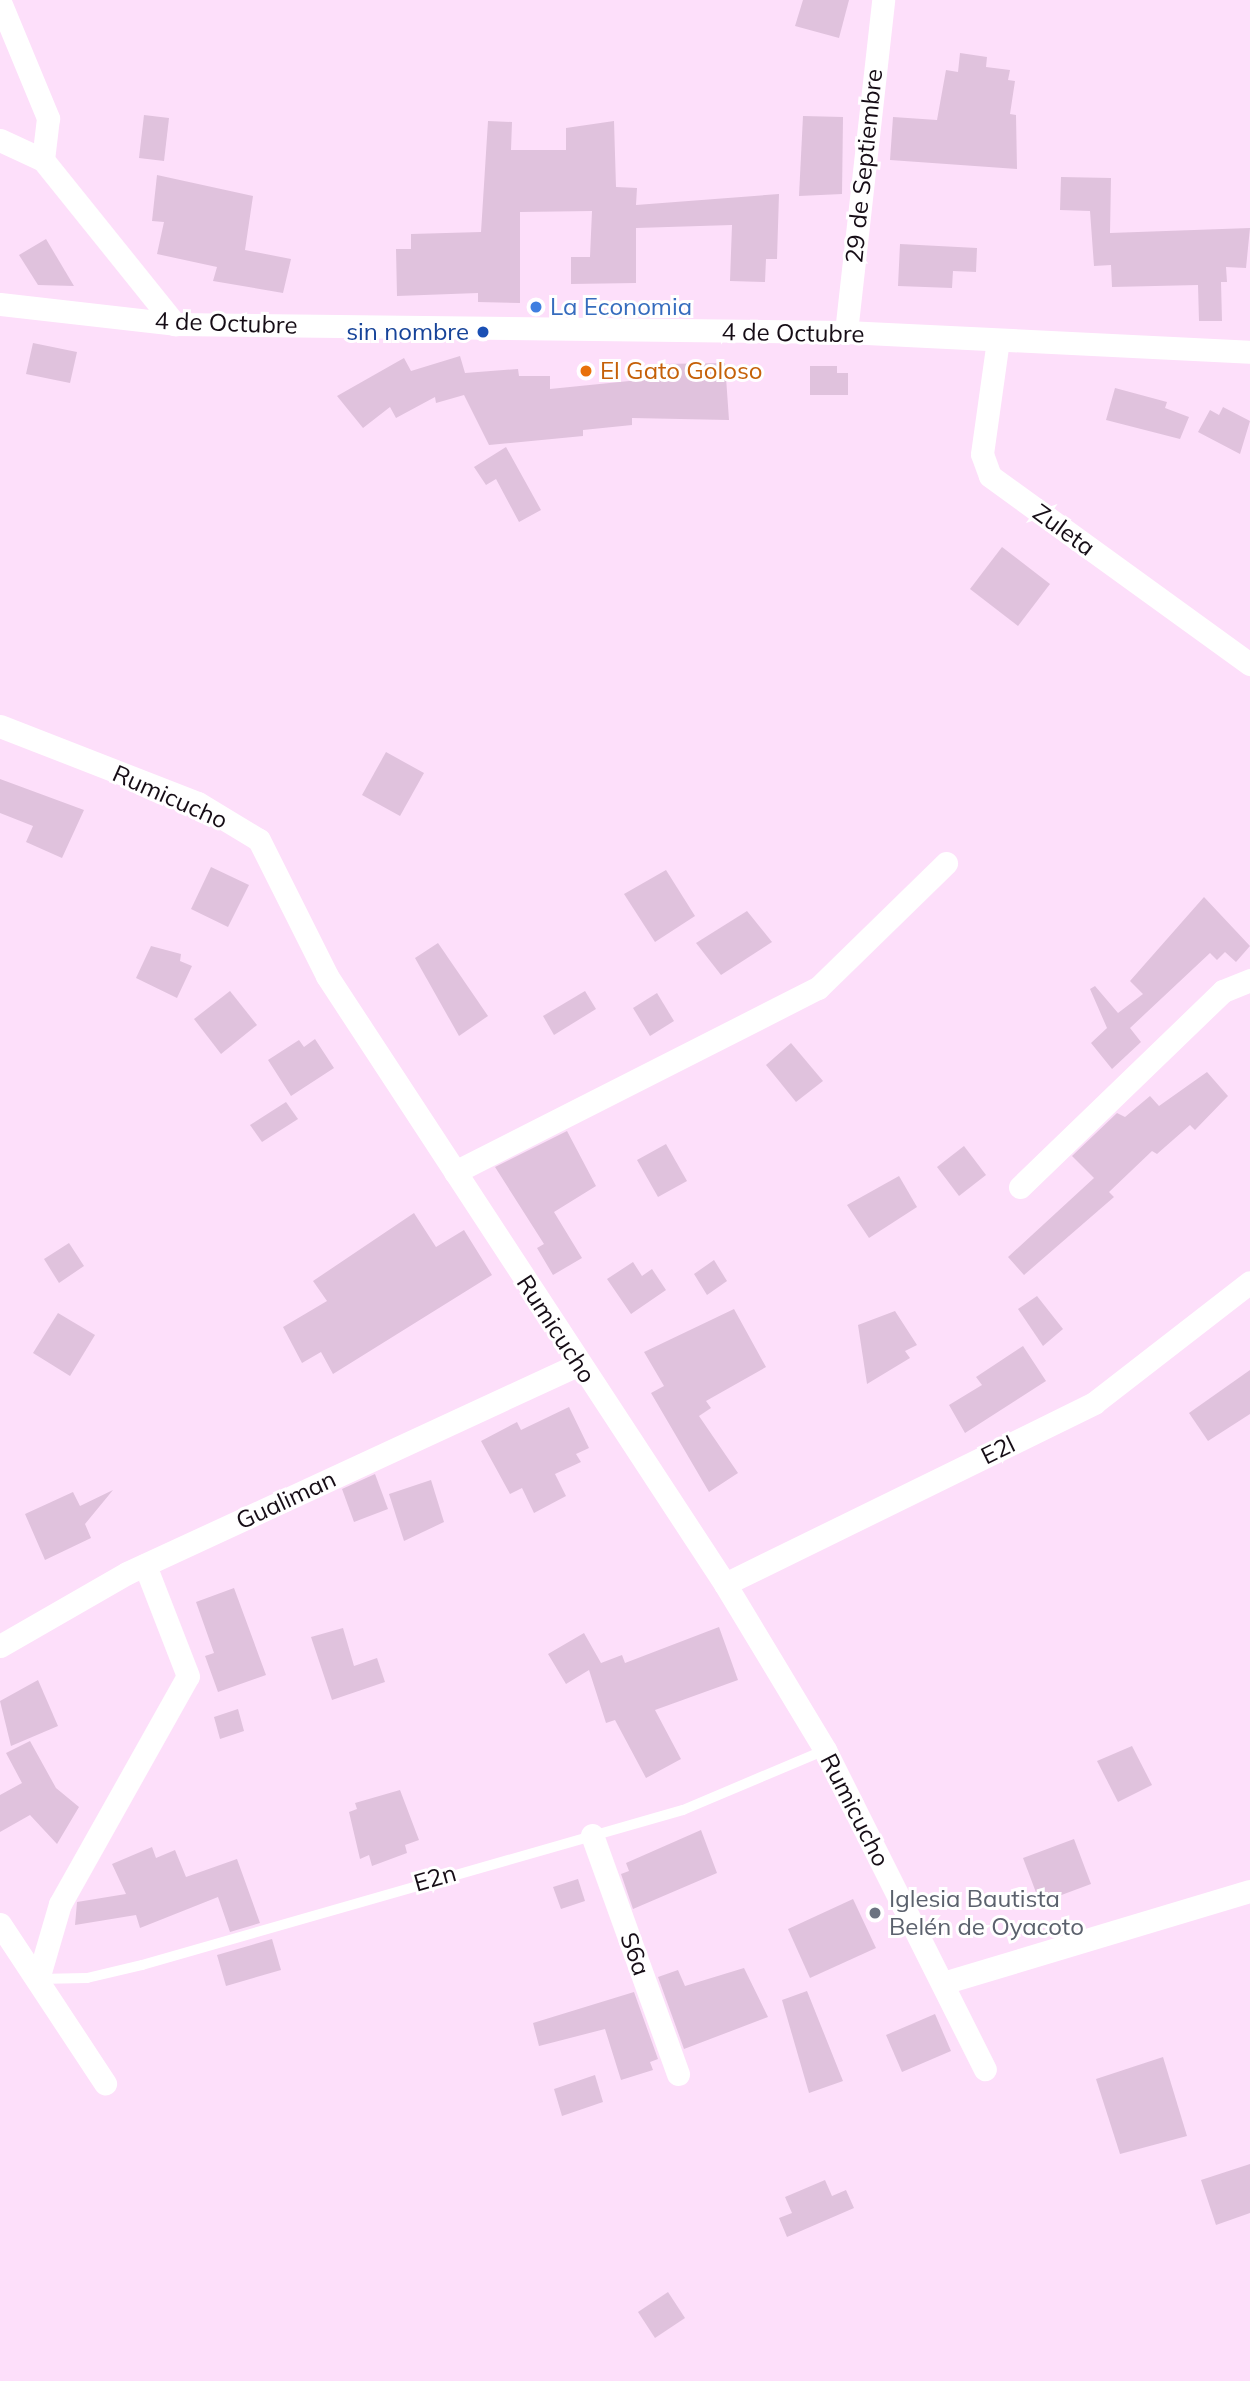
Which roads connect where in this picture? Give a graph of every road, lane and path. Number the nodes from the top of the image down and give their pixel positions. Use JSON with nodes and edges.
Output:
{"nodes":[{"id":1,"x":883,"y":0,"type":"edge"},
{"id":2,"x":0,"y":2,"type":"edge"},
{"id":3,"x":0,"y":140,"type":"edge"},
{"id":4,"x":43,"y":160,"type":"junction"},
{"id":5,"x":0,"y":304,"type":"edge"},
{"id":6,"x":176,"y":324,"type":"junction"},
{"id":7,"x":846,"y":332,"type":"junction"},
{"id":8,"x":998,"y":340,"type":"junction"},
{"id":9,"x":1250,"y":352,"type":"edge"},
{"id":10,"x":1250,"y":664,"type":"edge"},
{"id":11,"x":0,"y":726,"type":"edge"},
{"id":12,"x":946,"y":863,"type":"dead end"},
{"id":13,"x":1250,"y":980,"type":"edge"},
{"id":14,"x":455,"y":1172,"type":"junction"},
{"id":15,"x":1020,"y":1187,"type":"dead end"},
{"id":16,"x":1250,"y":1282,"type":"edge"},
{"id":17,"x":578,"y":1365,"type":"junction"},
{"id":18,"x":145,"y":1565,"type":"junction"},
{"id":19,"x":725,"y":1584,"type":"junction"},
{"id":20,"x":0,"y":1646,"type":"edge"},
{"id":21,"x":825,"y":1750,"type":"junction"},
{"id":22,"x":592,"y":1835,"type":"junction"},
{"id":23,"x":1250,"y":1891,"type":"edge"},
{"id":24,"x":0,"y":1924,"type":"edge"},
{"id":25,"x":38,"y":1979,"type":"junction"},
{"id":26,"x":943,"y":1983,"type":"junction"},
{"id":27,"x":985,"y":2069,"type":"dead end"},
{"id":28,"x":678,"y":2074,"type":"dead end"},
{"id":29,"x":105,"y":2083,"type":"dead end"}],
"edges":[{"from":1,"to":7,"type":"street","name":"29 de Septiembre"},
{"from":2,"to":4,"type":"street"},
{"from":3,"to":4,"type":"street"},
{"from":4,"to":6,"type":"street"},
{"from":5,"to":6,"type":"street","name":"4 de Octubre"},
{"from":6,"to":7,"type":"street","name":"4 de Octubre"},
{"from":7,"to":8,"type":"street","name":"4 de Octubre"},
{"from":8,"to":9,"type":"street","name":"4 de Octubre"},
{"from":8,"to":10,"type":"street","name":"Zuleta"},
{"from":11,"to":14,"type":"street","name":"Rumicucho"},
{"from":12,"to":14,"type":"street"},
{"from":13,"to":15,"type":"street"},
{"from":14,"to":17,"type":"street","name":"Rumicucho"},
{"from":16,"to":19,"type":"street","name":"E2l"},
{"from":17,"to":18,"type":"street","name":"Gualiman"},
{"from":17,"to":19,"type":"street","name":"Rumicucho"},
{"from":18,"to":20,"type":"street","name":"Gualiman"},
{"from":18,"to":25,"type":"street"},
{"from":19,"to":21,"type":"street","name":"Rumicucho"},
{"from":21,"to":22,"type":"lane","name":"E2n"},
{"from":21,"to":26,"type":"street","name":"Rumicucho"},
{"from":22,"to":25,"type":"lane","name":"E2n"},
{"from":22,"to":28,"type":"street","name":"S6a"},
{"from":23,"to":26,"type":"street"},
{"from":24,"to":25,"type":"street"},
{"from":25,"to":29,"type":"street"},
{"from":26,"to":27,"type":"street","name":"Rumicucho"}]}
